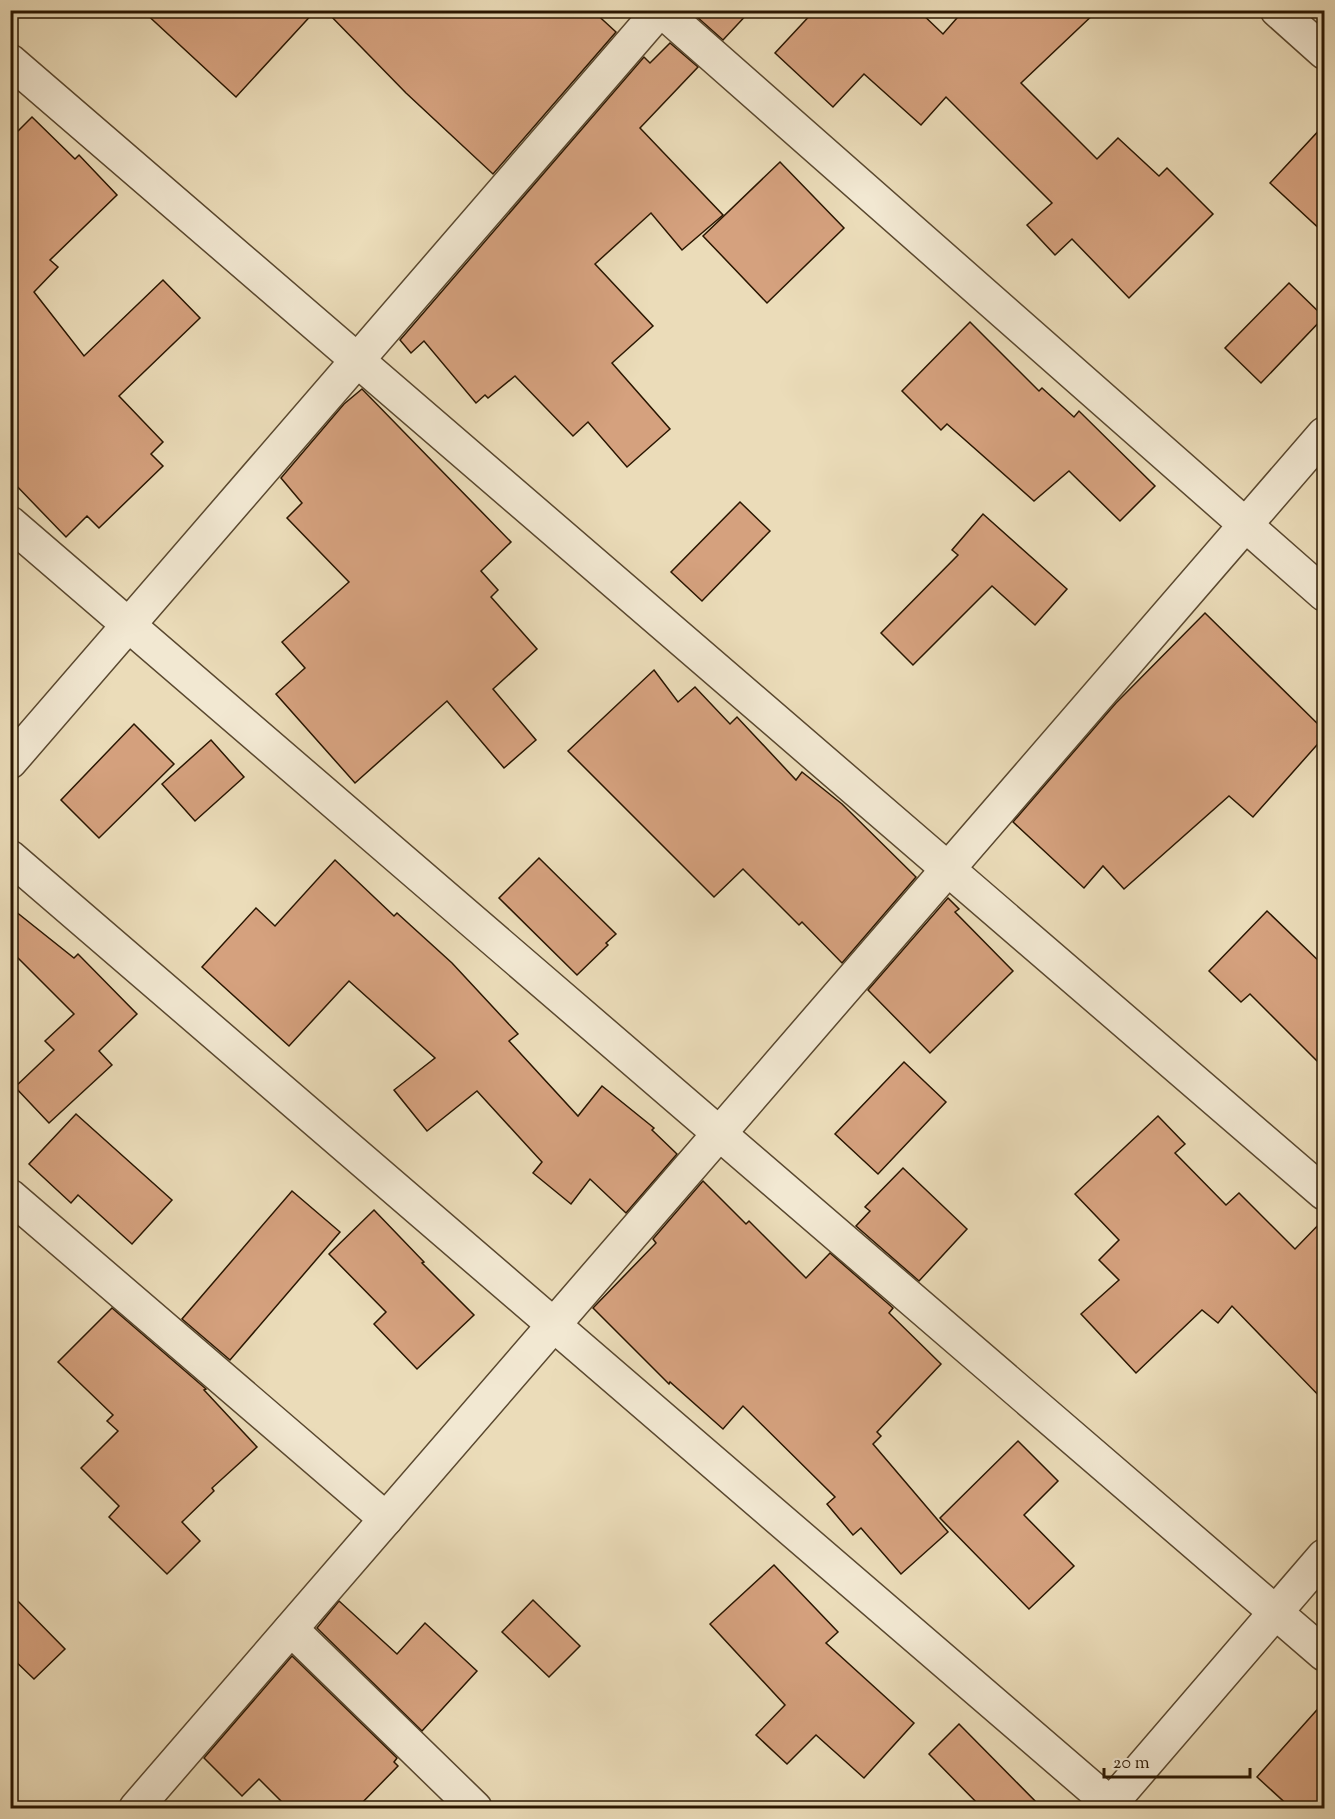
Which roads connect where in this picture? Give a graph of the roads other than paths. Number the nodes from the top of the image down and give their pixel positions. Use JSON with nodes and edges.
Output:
{"nodes":[{"id":1,"x":660,"y":10,"type":"edge"},
{"id":2,"x":1276,"y":10,"type":"edge"},
{"id":3,"x":1324,"y":52,"type":"edge"},
{"id":4,"x":10,"y":61,"type":"edge"},
{"id":5,"x":358,"y":360,"type":"junction"},
{"id":6,"x":1324,"y":434,"type":"edge"},
{"id":7,"x":10,"y":523,"type":"edge"},
{"id":8,"x":1246,"y":525,"type":"junction"},
{"id":9,"x":1324,"y":594,"type":"edge"},
{"id":10,"x":129,"y":625,"type":"junction"},
{"id":11,"x":10,"y":762,"type":"edge"},
{"id":12,"x":10,"y":857,"type":"edge"},
{"id":13,"x":949,"y":869,"type":"junction"},
{"id":14,"x":720,"y":1133,"type":"junction"},
{"id":15,"x":1324,"y":1192,"type":"edge"},
{"id":16,"x":10,"y":1196,"type":"edge"},
{"id":17,"x":554,"y":1325,"type":"junction"},
{"id":18,"x":386,"y":1519,"type":"junction"},
{"id":19,"x":1324,"y":1556,"type":"edge"},
{"id":20,"x":1276,"y":1613,"type":"junction"},
{"id":21,"x":291,"y":1629,"type":"junction"},
{"id":22,"x":1324,"y":1654,"type":"edge"},
{"id":23,"x":1111,"y":1807,"type":"edge"},
{"id":24,"x":136,"y":1809,"type":"edge"},
{"id":25,"x":475,"y":1809,"type":"edge"}],
"edges":[{"from":1,"to":5,"type":"street"},
{"from":1,"to":8,"type":"street"},
{"from":2,"to":3,"type":"street"},
{"from":4,"to":5,"type":"street"},
{"from":5,"to":10,"type":"street"},
{"from":5,"to":13,"type":"street"},
{"from":6,"to":8,"type":"street"},
{"from":7,"to":10,"type":"street"},
{"from":8,"to":9,"type":"street"},
{"from":8,"to":13,"type":"street"},
{"from":10,"to":11,"type":"street"},
{"from":10,"to":14,"type":"street"},
{"from":12,"to":17,"type":"street"},
{"from":13,"to":14,"type":"street"},
{"from":13,"to":15,"type":"street"},
{"from":14,"to":17,"type":"street"},
{"from":14,"to":20,"type":"street"},
{"from":16,"to":18,"type":"street"},
{"from":17,"to":18,"type":"street"},
{"from":17,"to":23,"type":"street"},
{"from":18,"to":21,"type":"street"},
{"from":19,"to":20,"type":"street"},
{"from":20,"to":22,"type":"street"},
{"from":20,"to":23,"type":"street"},
{"from":21,"to":24,"type":"street"},
{"from":21,"to":25,"type":"street"}]}
